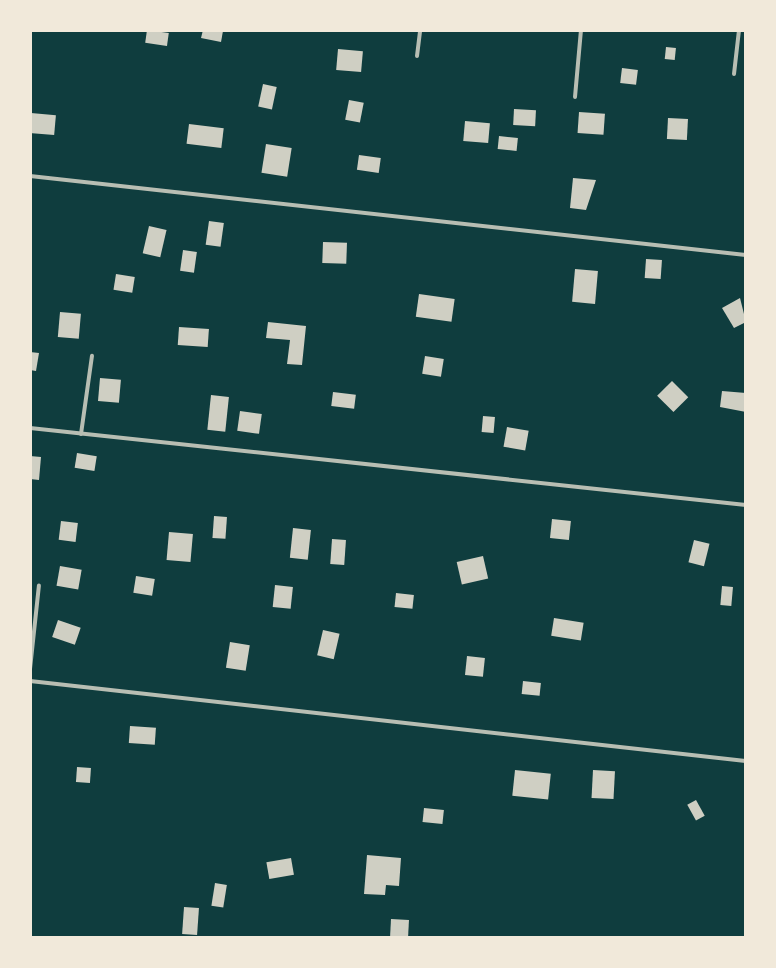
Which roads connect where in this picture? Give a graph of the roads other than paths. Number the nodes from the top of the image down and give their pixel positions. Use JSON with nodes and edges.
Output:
{"nodes":[{"id":1,"x":420,"y":30,"type":"edge"},
{"id":2,"x":581,"y":30,"type":"edge"},
{"id":3,"x":739,"y":30,"type":"edge"},
{"id":4,"x":417,"y":56,"type":"dead end"},
{"id":5,"x":734,"y":74,"type":"dead end"},
{"id":6,"x":575,"y":97,"type":"dead end"},
{"id":7,"x":30,"y":176,"type":"edge"},
{"id":8,"x":746,"y":255,"type":"edge"},
{"id":9,"x":92,"y":356,"type":"dead end"},
{"id":10,"x":30,"y":428,"type":"edge"},
{"id":11,"x":81,"y":434,"type":"junction"},
{"id":12,"x":746,"y":505,"type":"edge"},
{"id":13,"x":39,"y":585,"type":"dead end"},
{"id":14,"x":30,"y":669,"type":"edge"},
{"id":15,"x":30,"y":681,"type":"edge"},
{"id":16,"x":746,"y":761,"type":"edge"}],
"edges":[{"from":1,"to":4,"type":"lane"},
{"from":2,"to":6,"type":"lane"},
{"from":3,"to":5,"type":"lane"},
{"from":7,"to":8,"type":"lane"},
{"from":9,"to":11,"type":"lane"},
{"from":10,"to":11,"type":"lane"},
{"from":11,"to":12,"type":"lane"},
{"from":13,"to":14,"type":"lane"},
{"from":15,"to":16,"type":"lane"}]}
